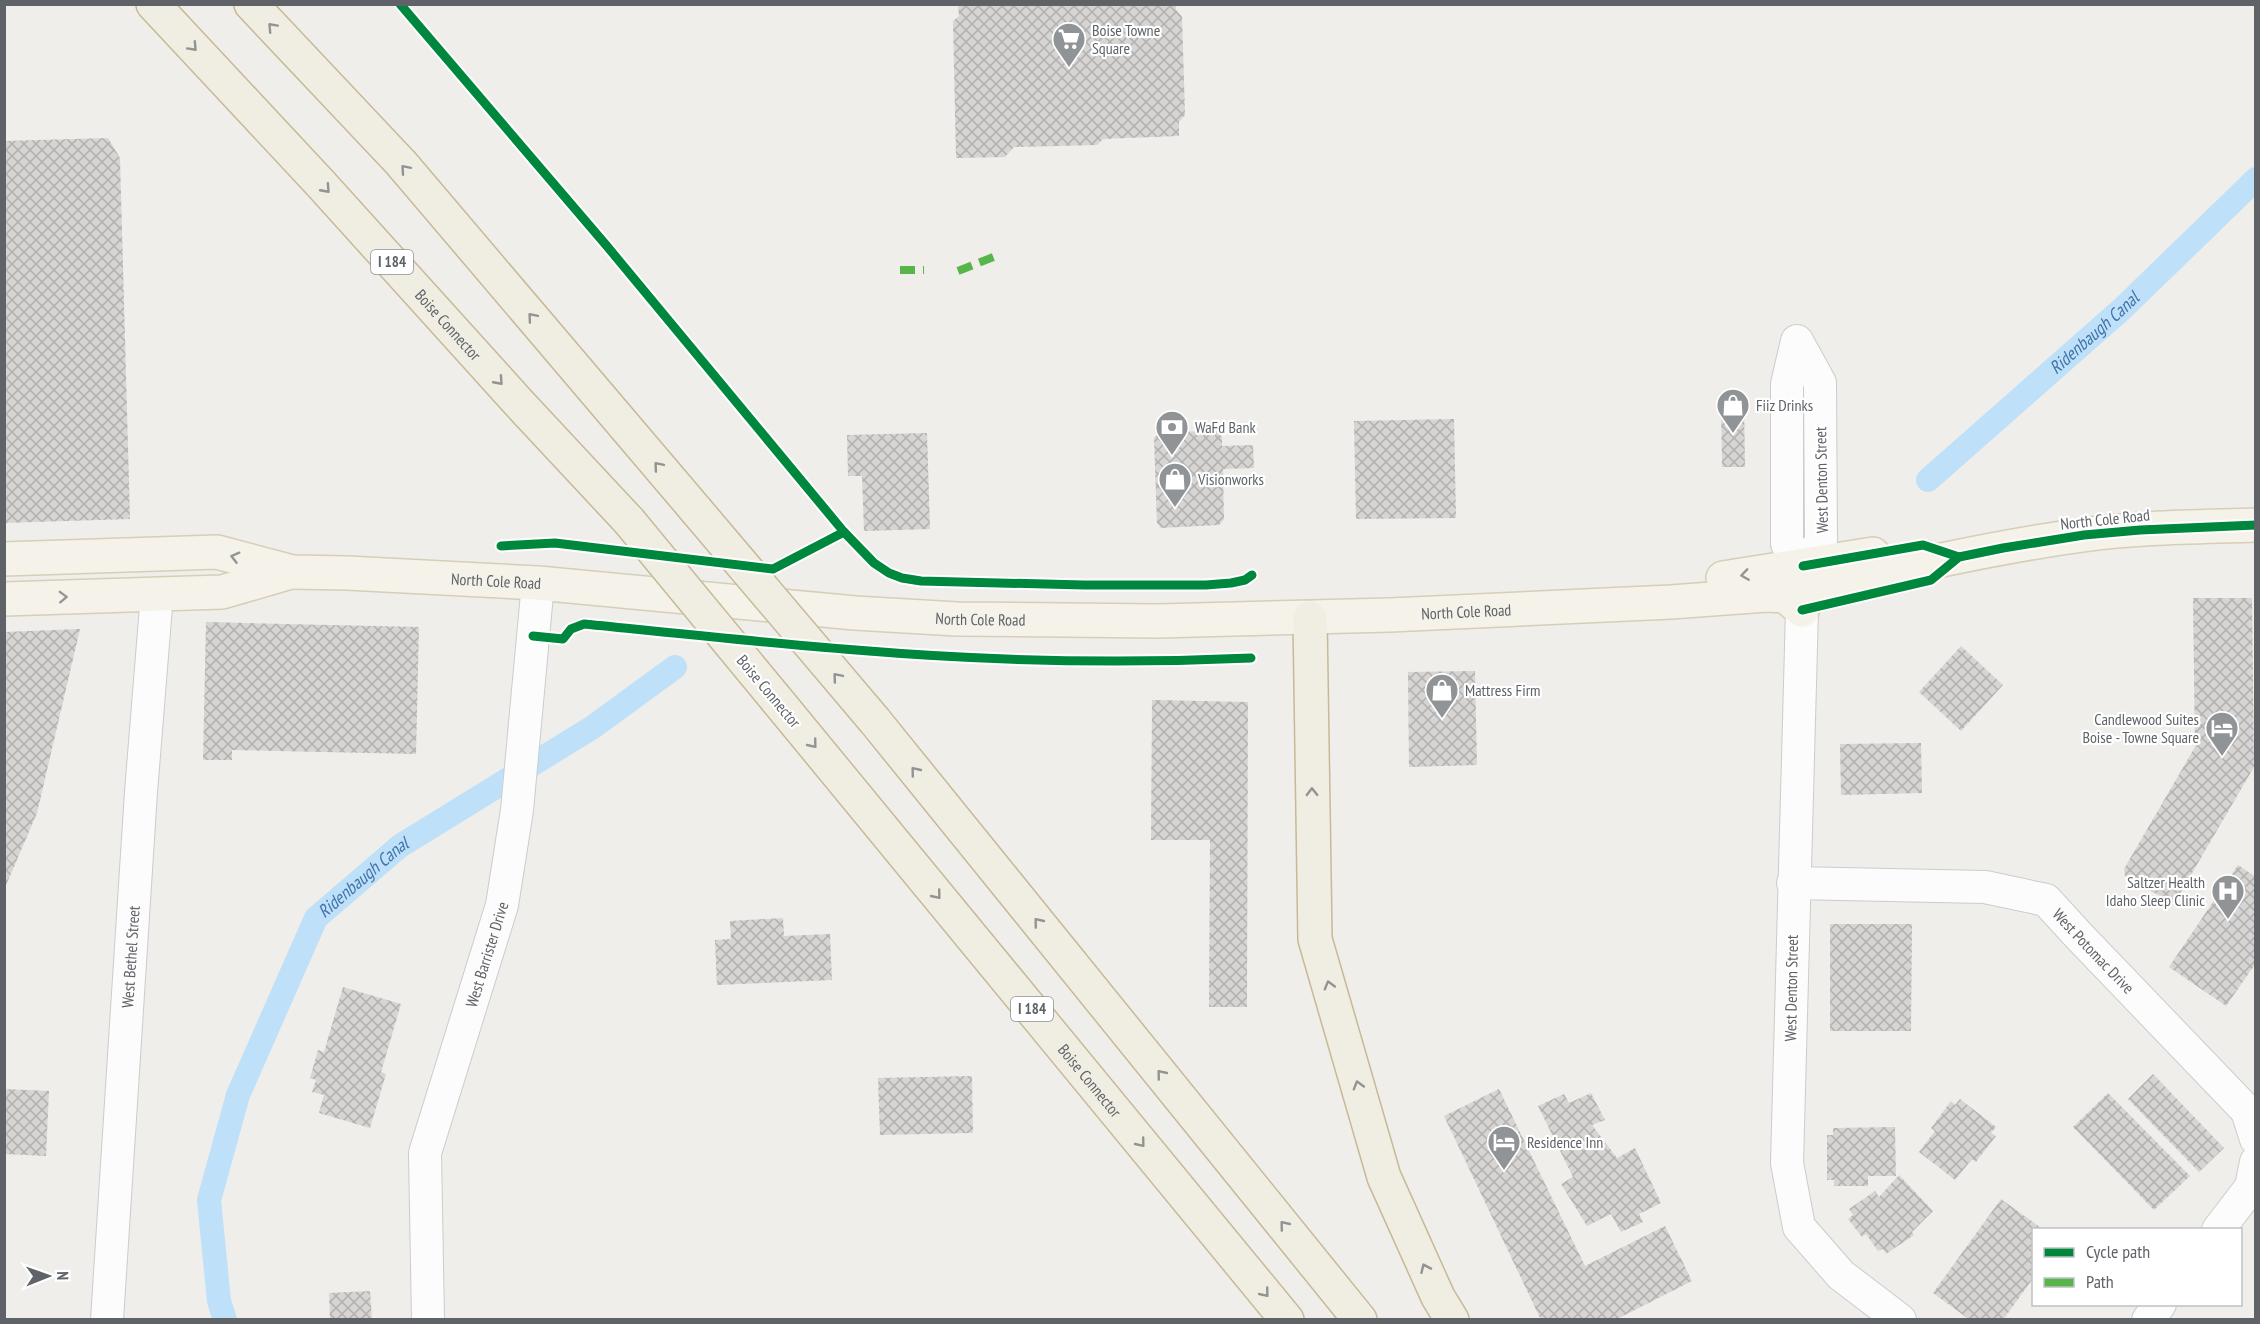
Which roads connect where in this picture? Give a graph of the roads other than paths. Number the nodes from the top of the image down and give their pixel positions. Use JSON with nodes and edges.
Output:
{"nodes":[{"id":1,"x":153,"y":4,"type":"edge"},
{"id":2,"x":251,"y":4,"type":"edge"},
{"id":3,"x":2256,"y":525,"type":"edge"},
{"id":4,"x":1959,"y":557,"type":"junction"},
{"id":5,"x":4,"y":559,"type":"edge"},
{"id":6,"x":1803,"y":566,"type":"junction"},
{"id":7,"x":292,"y":572,"type":"junction"},
{"id":8,"x":538,"y":583,"type":"junction"},
{"id":9,"x":157,"y":594,"type":"junction"},
{"id":10,"x":4,"y":599,"type":"edge"},
{"id":11,"x":1671,"y":602,"type":"junction"},
{"id":12,"x":1802,"y":610,"type":"junction"},
{"id":13,"x":1310,"y":618,"type":"junction"},
{"id":14,"x":1793,"y":883,"type":"junction"},
{"id":15,"x":2256,"y":1139,"type":"edge"},
{"id":16,"x":2256,"y":1162,"type":"edge"},
{"id":17,"x":2220,"y":1228,"type":"edge"},
{"id":18,"x":2159,"y":1306,"type":"edge"},
{"id":19,"x":107,"y":1320,"type":"edge"},
{"id":20,"x":428,"y":1320,"type":"edge"},
{"id":21,"x":1287,"y":1320,"type":"edge"},
{"id":22,"x":1360,"y":1320,"type":"edge"},
{"id":23,"x":1452,"y":1320,"type":"edge"},
{"id":24,"x":1900,"y":1320,"type":"edge"},
{"id":25,"x":2148,"y":1320,"type":"edge"}],
"edges":[{"from":1,"to":21,"type":"highway","name":"Boise Connector","number":"I 184","one_way":true,"bridge":true},
{"from":22,"to":2,"type":"highway","one_way":true,"bridge":true},
{"from":3,"to":4,"type":"main road","name":"North Cole Road"},
{"from":4,"to":6,"type":"main road","name":"North Cole Road"},
{"from":4,"to":12,"type":"main road","name":"North Cole Road"},
{"from":7,"to":5,"type":"main road","name":"North Cole Road","one_way":true},
{"from":6,"to":6,"type":"street","name":"West Denton Street"},
{"from":6,"to":11,"type":"main road","name":"North Cole Road","one_way":true},
{"from":7,"to":8,"type":"main road","name":"North Cole Road"},
{"from":7,"to":9,"type":"main road","name":"North Cole Road"},
{"from":8,"to":13,"type":"main road","name":"North Cole Road"},
{"from":8,"to":20,"type":"street","name":"West Barrister Drive"},
{"from":10,"to":9,"type":"main road","name":"North Cole Road","one_way":true},
{"from":9,"to":19,"type":"street","name":"West Bethel Street"},
{"from":11,"to":12,"type":"main road","name":"North Cole Road"},
{"from":11,"to":13,"type":"main road","name":"North Cole Road"},
{"from":12,"to":14,"type":"street","name":"West Denton Street"},
{"from":23,"to":13,"type":"highway","one_way":true},
{"from":14,"to":15,"type":"street","name":"West Potomac Drive"},
{"from":14,"to":24,"type":"street","name":"West Denton Street"},
{"from":16,"to":17,"type":"street"},
{"from":18,"to":25,"type":"street"}]}
